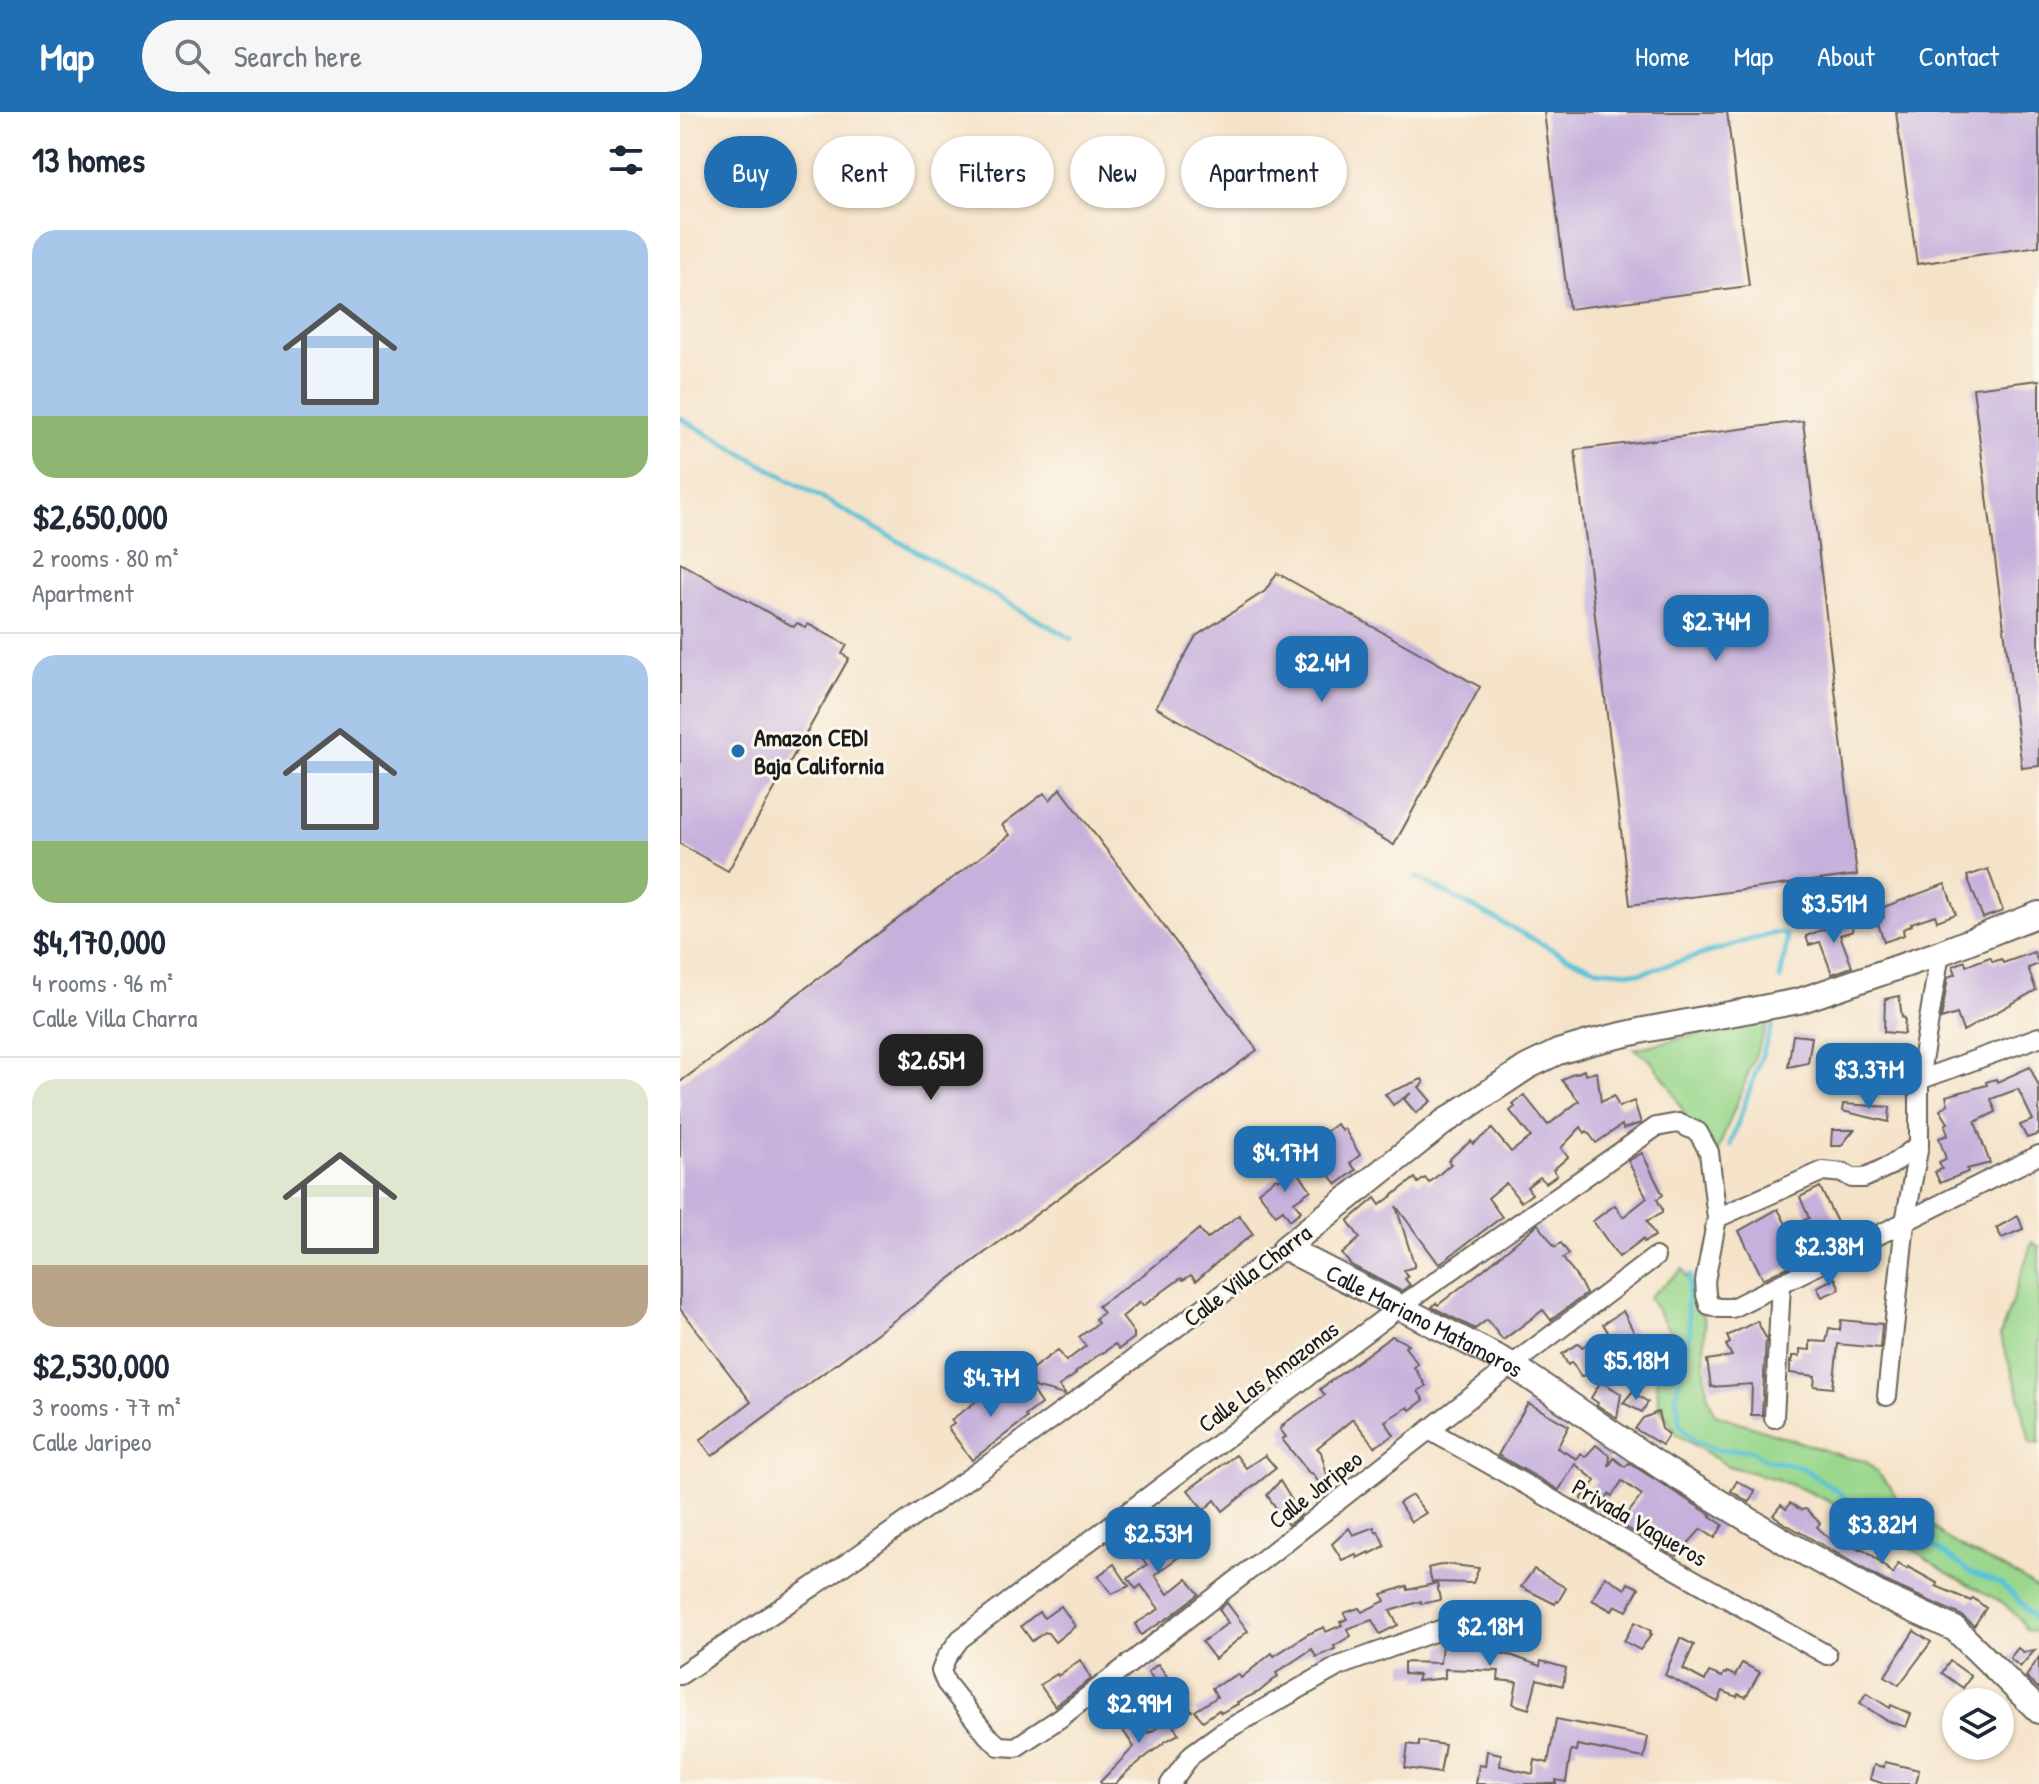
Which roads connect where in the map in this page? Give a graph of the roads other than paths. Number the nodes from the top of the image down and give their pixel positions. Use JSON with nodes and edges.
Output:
{"nodes":[{"id":1,"x":2039,"y":914,"type":"edge"},
{"id":2,"x":1940,"y":953,"type":"junction"},
{"id":3,"x":2039,"y":1037,"type":"edge"},
{"id":4,"x":1919,"y":1080,"type":"junction"},
{"id":5,"x":1919,"y":1145,"type":"junction"},
{"id":6,"x":2039,"y":1155,"type":"edge"},
{"id":7,"x":1717,"y":1218,"type":"junction"},
{"id":8,"x":1905,"y":1222,"type":"junction"},
{"id":9,"x":1285,"y":1248,"type":"junction"},
{"id":10,"x":1655,"y":1257,"type":"dead end"},
{"id":11,"x":1781,"y":1284,"type":"junction"},
{"id":12,"x":1398,"y":1308,"type":"junction"},
{"id":13,"x":1512,"y":1365,"type":"junction"},
{"id":14,"x":1887,"y":1396,"type":"dead end"},
{"id":15,"x":1774,"y":1418,"type":"dead end"},
{"id":16,"x":1429,"y":1430,"type":"junction"},
{"id":17,"x":1462,"y":1622,"type":"dead end"},
{"id":18,"x":1827,"y":1655,"type":"dead end"},
{"id":19,"x":680,"y":1675,"type":"edge"},
{"id":20,"x":2039,"y":1711,"type":"edge"},
{"id":21,"x":999,"y":1746,"type":"joint"},
{"id":22,"x":1170,"y":1784,"type":"edge"}],
"edges":[{"from":1,"to":2,"type":"street","name":"Calle Villa Charra"},
{"from":2,"to":4,"type":"street"},
{"from":2,"to":9,"type":"street","name":"Calle Villa Charra"},
{"from":3,"to":4,"type":"street"},
{"from":4,"to":5,"type":"street"},
{"from":5,"to":7,"type":"street"},
{"from":5,"to":8,"type":"street"},
{"from":6,"to":8,"type":"street"},
{"from":7,"to":11,"type":"street","name":"Calle Las Amazonas"},
{"from":7,"to":12,"type":"street","name":"Calle Las Amazonas"},
{"from":8,"to":11,"type":"street"},
{"from":8,"to":14,"type":"street"},
{"from":9,"to":12,"type":"street","name":"Calle Mariano Matamoros"},
{"from":9,"to":19,"type":"street","name":"Calle Villa Charra"},
{"from":10,"to":13,"type":"street","name":"Calle Jaripeo"},
{"from":11,"to":15,"type":"street"},
{"from":12,"to":13,"type":"street","name":"Calle Mariano Matamoros"},
{"from":12,"to":21,"type":"street","name":"Calle Las Amazonas"},
{"from":13,"to":16,"type":"street","name":"Calle Jaripeo"},
{"from":13,"to":20,"type":"street","name":"Calle Mariano Matamoros"},
{"from":16,"to":18,"type":"street","name":"Privada Vaqueros"},
{"from":16,"to":21,"type":"street","name":"Calle Jaripeo"},
{"from":17,"to":22,"type":"street"}]}
